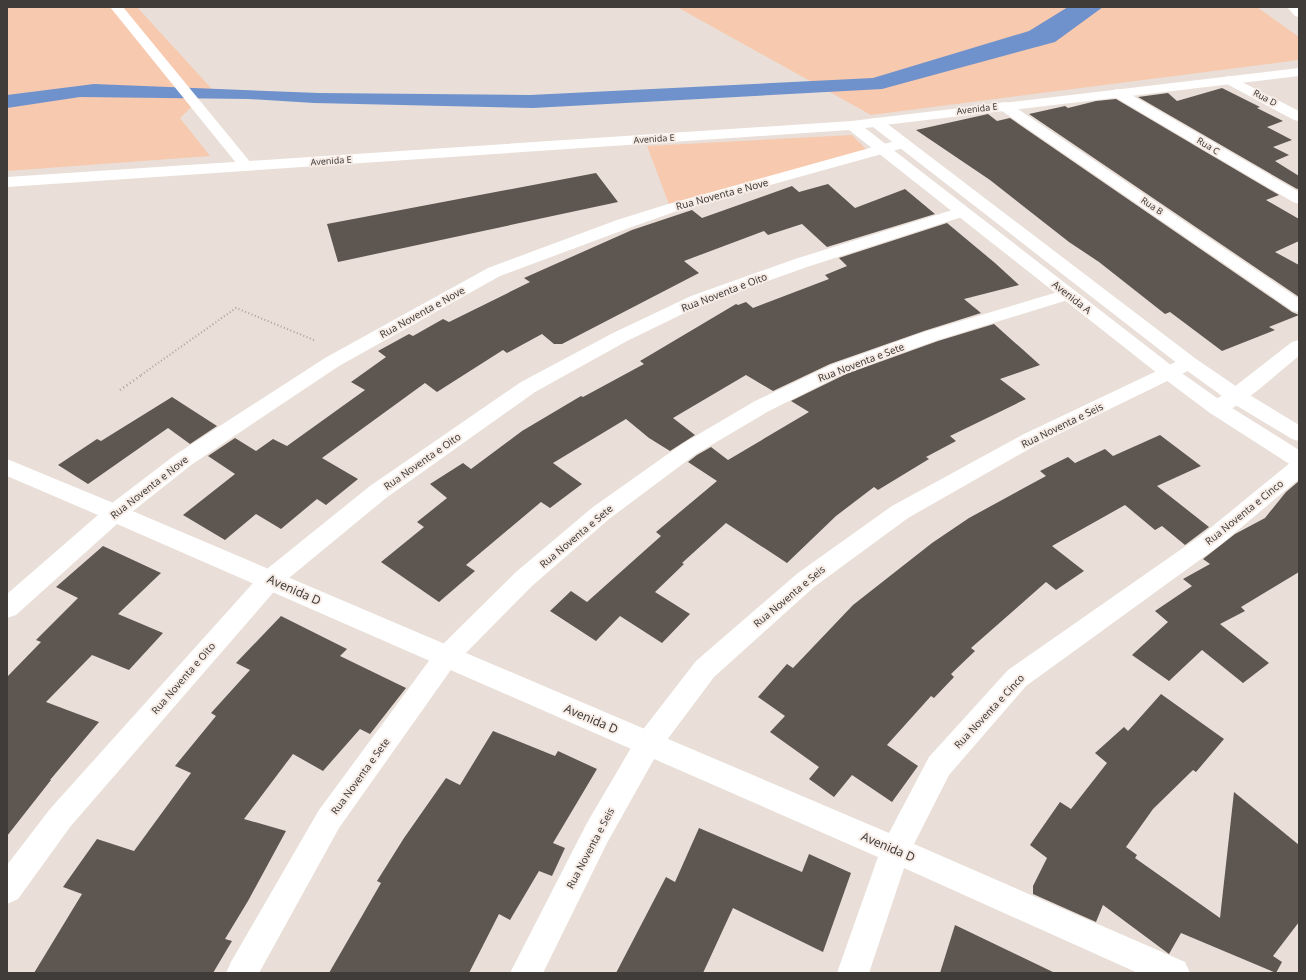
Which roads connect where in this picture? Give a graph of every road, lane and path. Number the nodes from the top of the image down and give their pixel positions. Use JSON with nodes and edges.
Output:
{"nodes":[{"id":1,"x":116,"y":7,"type":"edge"},
{"id":2,"x":1293,"y":7,"type":"edge"},
{"id":3,"x":1299,"y":13,"type":"edge"},
{"id":4,"x":1299,"y":72,"type":"edge"},
{"id":5,"x":1230,"y":80,"type":"junction"},
{"id":6,"x":1118,"y":92,"type":"junction"},
{"id":7,"x":1004,"y":106,"type":"junction"},
{"id":8,"x":1299,"y":117,"type":"edge"},
{"id":9,"x":876,"y":122,"type":"junction"},
{"id":10,"x":852,"y":125,"type":"junction"},
{"id":11,"x":902,"y":144,"type":"junction"},
{"id":12,"x":883,"y":149,"type":"junction"},
{"id":13,"x":246,"y":166,"type":"junction"},
{"id":14,"x":7,"y":182,"type":"edge"},
{"id":15,"x":1299,"y":200,"type":"edge"},
{"id":16,"x":962,"y":212,"type":"junction"},
{"id":17,"x":1068,"y":294,"type":"junction"},
{"id":18,"x":1299,"y":307,"type":"edge"},
{"id":19,"x":1299,"y":346,"type":"edge"},
{"id":20,"x":332,"y":362,"type":"junction"},
{"id":21,"x":1179,"y":368,"type":"junction"},
{"id":22,"x":120,"y":390,"type":"dead end"},
{"id":23,"x":1236,"y":396,"type":"junction"},
{"id":24,"x":1217,"y":408,"type":"junction"},
{"id":25,"x":1299,"y":434,"type":"edge"},
{"id":26,"x":1299,"y":460,"type":"edge"},
{"id":27,"x":7,"y":467,"type":"edge"},
{"id":28,"x":1299,"y":467,"type":"edge"},
{"id":29,"x":115,"y":513,"type":"junction"},
{"id":30,"x":270,"y":580,"type":"junction"},
{"id":31,"x":7,"y":608,"type":"edge"},
{"id":32,"x":446,"y":657,"type":"junction"},
{"id":33,"x":648,"y":744,"type":"junction"},
{"id":34,"x":895,"y":850,"type":"junction"},
{"id":35,"x":7,"y":889,"type":"edge"},
{"id":36,"x":242,"y":973,"type":"edge"},
{"id":37,"x":526,"y":973,"type":"edge"},
{"id":38,"x":853,"y":973,"type":"edge"},
{"id":39,"x":1174,"y":973,"type":"edge"}],
"edges":[{"from":1,"to":13,"type":"street"},
{"from":2,"to":3,"type":"street"},
{"from":4,"to":5,"type":"street","name":"Avenida E"},
{"from":5,"to":6,"type":"street","name":"Avenida E"},
{"from":5,"to":8,"type":"street","name":"Rua D"},
{"from":6,"to":7,"type":"street","name":"Avenida E"},
{"from":6,"to":15,"type":"street","name":"Rua C"},
{"from":7,"to":9,"type":"street","name":"Avenida E"},
{"from":7,"to":18,"type":"street","name":"Rua B"},
{"from":9,"to":10,"type":"street","name":"Avenida E"},
{"from":9,"to":11,"type":"street","name":"Avenida A"},
{"from":10,"to":12,"type":"street","name":"Avenida A"},
{"from":10,"to":13,"type":"street","name":"Avenida E"},
{"from":11,"to":12,"type":"street","name":"Rua Noventa e Nove"},
{"from":11,"to":21,"type":"street","name":"Avenida A"},
{"from":12,"to":16,"type":"street","name":"Avenida A"},
{"from":12,"to":20,"type":"street","name":"Rua Noventa e Nove"},
{"from":13,"to":14,"type":"street","name":"Avenida E"},
{"from":16,"to":17,"type":"street","name":"Avenida A"},
{"from":16,"to":30,"type":"street","name":"Rua Noventa e Oito"},
{"from":17,"to":21,"type":"street","name":"Avenida A"},
{"from":17,"to":32,"type":"street","name":"Rua Noventa e Sete"},
{"from":19,"to":23,"type":"street"},
{"from":20,"to":22,"type":"path"},
{"from":20,"to":29,"type":"street","name":"Rua Noventa e Nove"},
{"from":21,"to":23,"type":"street","name":"Avenida A"},
{"from":21,"to":24,"type":"street","name":"Avenida A"},
{"from":21,"to":33,"type":"street","name":"Rua Noventa e Seis"},
{"from":23,"to":24,"type":"street"},
{"from":23,"to":25,"type":"street","name":"Avenida A"},
{"from":24,"to":26,"type":"street","name":"Avenida A"},
{"from":27,"to":29,"type":"street","name":"Avenida D"},
{"from":28,"to":34,"type":"street","name":"Rua Noventa e Cinco"},
{"from":29,"to":30,"type":"street","name":"Avenida D"},
{"from":29,"to":31,"type":"street","name":"Rua Noventa e Nove"},
{"from":30,"to":32,"type":"street","name":"Avenida D"},
{"from":30,"to":35,"type":"street","name":"Rua Noventa e Oito"},
{"from":32,"to":33,"type":"street","name":"Avenida D"},
{"from":32,"to":36,"type":"street","name":"Rua Noventa e Sete"},
{"from":33,"to":34,"type":"street","name":"Avenida D"},
{"from":33,"to":37,"type":"street","name":"Rua Noventa e Seis"},
{"from":34,"to":38,"type":"street","name":"Rua Noventa e Cinco"},
{"from":34,"to":39,"type":"street","name":"Avenida D"}]}
